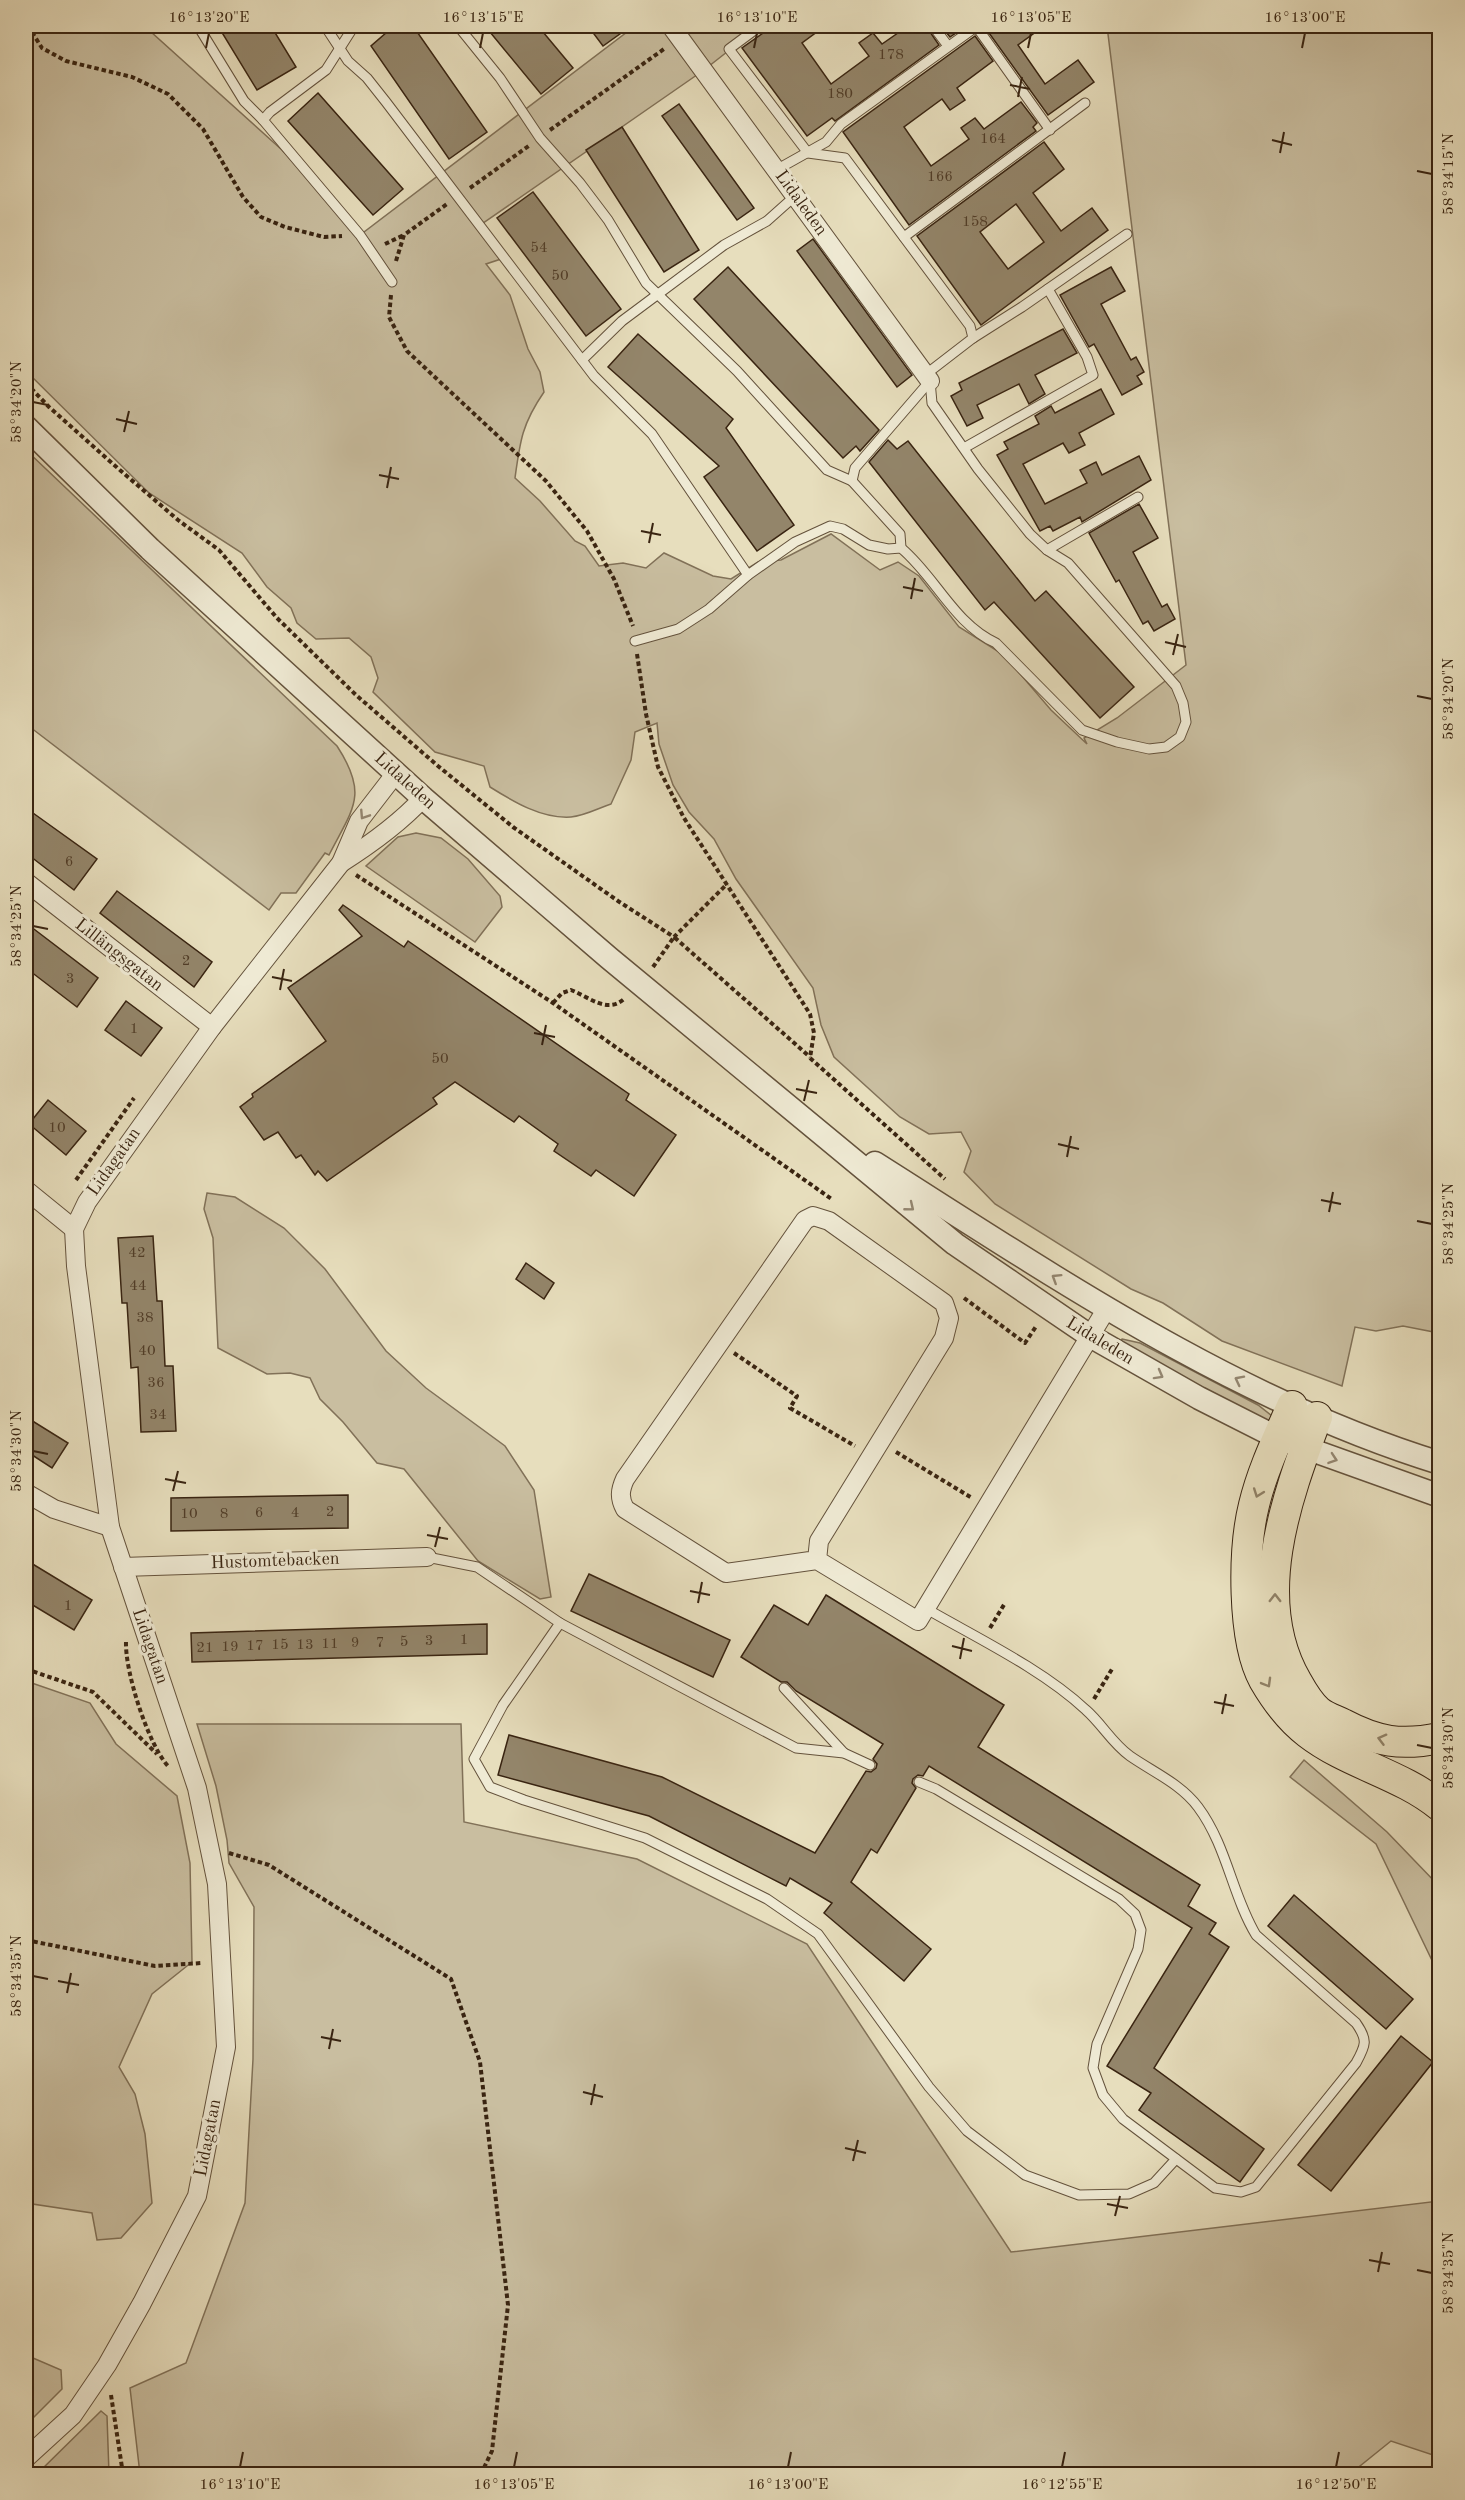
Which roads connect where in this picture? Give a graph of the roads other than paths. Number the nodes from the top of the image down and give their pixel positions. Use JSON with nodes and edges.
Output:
{"nodes":[{"id":1,"x":198,"y":26,"type":"edge"},
{"id":2,"x":325,"y":26,"type":"edge"},
{"id":3,"x":354,"y":26,"type":"edge"},
{"id":4,"x":458,"y":26,"type":"edge"},
{"id":5,"x":760,"y":26,"type":"edge"},
{"id":6,"x":933,"y":26,"type":"edge"},
{"id":7,"x":977,"y":26,"type":"edge"},
{"id":8,"x":676,"y":31,"type":"edge"},
{"id":9,"x":948,"y":46,"type":"junction"},
{"id":10,"x":340,"y":47,"type":"junction"},
{"id":11,"x":1085,"y":103,"type":"dead end"},
{"id":12,"x":262,"y":120,"type":"junction"},
{"id":13,"x":1050,"y":130,"type":"junction"},
{"id":14,"x":808,"y":153,"type":"junction"},
{"id":15,"x":776,"y":170,"type":"junction"},
{"id":16,"x":795,"y":196,"type":"junction"},
{"id":17,"x":1126,"y":234,"type":"dead end"},
{"id":18,"x":904,"y":237,"type":"junction"},
{"id":19,"x":392,"y":282,"type":"road end"},
{"id":20,"x":1048,"y":289,"type":"junction"},
{"id":21,"x":659,"y":295,"type":"junction"},
{"id":22,"x":973,"y":338,"type":"junction"},
{"id":23,"x":582,"y":360,"type":"junction"},
{"id":24,"x":928,"y":378,"type":"junction"},
{"id":25,"x":26,"y":427,"type":"edge"},
{"id":26,"x":964,"y":448,"type":"junction"},
{"id":27,"x":852,"y":481,"type":"junction"},
{"id":28,"x":1138,"y":497,"type":"dead end"},
{"id":29,"x":901,"y":548,"type":"junction"},
{"id":30,"x":1047,"y":549,"type":"junction"},
{"id":31,"x":748,"y":575,"type":"junction"},
{"id":32,"x":635,"y":641,"type":"road end"},
{"id":33,"x":396,"y":772,"type":"junction"},
{"id":34,"x":423,"y":798,"type":"junction"},
{"id":35,"x":348,"y":868,"type":"junction"},
{"id":36,"x":26,"y":882,"type":"edge"},
{"id":37,"x":212,"y":1027,"type":"junction"},
{"id":38,"x":801,"y":1116,"type":"junction"},
{"id":39,"x":26,"y":1190,"type":"edge"},
{"id":40,"x":74,"y":1229,"type":"junction"},
{"id":41,"x":1107,"y":1308,"type":"junction"},
{"id":42,"x":1090,"y":1336,"type":"junction"},
{"id":43,"x":1304,"y":1412,"type":"junction"},
{"id":44,"x":1291,"y":1443,"type":"junction"},
{"id":45,"x":1440,"y":1463,"type":"edge"},
{"id":46,"x":26,"y":1493,"type":"edge"},
{"id":47,"x":1440,"y":1496,"type":"edge"},
{"id":48,"x":110,"y":1527,"type":"junction"},
{"id":49,"x":427,"y":1557,"type":"joint"},
{"id":50,"x":817,"y":1560,"type":"junction"},
{"id":51,"x":123,"y":1568,"type":"junction"},
{"id":52,"x":925,"y":1608,"type":"junction"},
{"id":53,"x":560,"y":1623,"type":"junction"},
{"id":54,"x":784,"y":1688,"type":"dead end"},
{"id":55,"x":1440,"y":1737,"type":"edge"},
{"id":56,"x":844,"y":1753,"type":"junction"},
{"id":57,"x":870,"y":1764,"type":"dead end"},
{"id":58,"x":919,"y":1782,"type":"dead end"},
{"id":59,"x":1440,"y":1806,"type":"edge"},
{"id":60,"x":1176,"y":2159,"type":"junction"},
{"id":61,"x":26,"y":2458,"type":"edge"}],
"edges":[{"from":1,"to":12,"type":"lane"},
{"from":2,"to":10,"type":"lane"},
{"from":3,"to":10,"type":"lane"},
{"from":4,"to":21,"type":"lane"},
{"from":5,"to":14,"type":"lane"},
{"from":6,"to":9,"type":"lane"},
{"from":7,"to":9,"type":"lane"},
{"from":7,"to":13,"type":"lane"},
{"from":8,"to":15,"type":"street","name":"Lidaleden"},
{"from":9,"to":14,"type":"lane"},
{"from":10,"to":12,"type":"lane"},
{"from":10,"to":23,"type":"lane"},
{"from":11,"to":13,"type":"lane"},
{"from":12,"to":19,"type":"lane"},
{"from":13,"to":18,"type":"lane"},
{"from":14,"to":15,"type":"lane"},
{"from":14,"to":18,"type":"lane"},
{"from":15,"to":16,"type":"street","name":"Lidaleden"},
{"from":16,"to":21,"type":"lane"},
{"from":16,"to":24,"type":"street","name":"Lidaleden"},
{"from":17,"to":20,"type":"lane"},
{"from":18,"to":22,"type":"lane"},
{"from":20,"to":22,"type":"lane"},
{"from":20,"to":26,"type":"lane"},
{"from":21,"to":23,"type":"lane"},
{"from":21,"to":27,"type":"lane"},
{"from":22,"to":24,"type":"lane"},
{"from":23,"to":31,"type":"lane"},
{"from":24,"to":26,"type":"lane"},
{"from":24,"to":27,"type":"lane"},
{"from":25,"to":33,"type":"street","name":"Lidaleden"},
{"from":26,"to":30,"type":"lane"},
{"from":27,"to":29,"type":"lane"},
{"from":28,"to":30,"type":"lane"},
{"from":29,"to":30,"type":"lane"},
{"from":29,"to":31,"type":"lane"},
{"from":31,"to":32,"type":"lane"},
{"from":33,"to":34,"type":"street","name":"Lidaleden"},
{"from":33,"to":35,"type":"street","name":"Lidagatan","one_way":true},
{"from":34,"to":35,"type":"street","name":"Lidagatan"},
{"from":34,"to":38,"type":"street","name":"Lidaleden"},
{"from":35,"to":37,"type":"street","name":"Lidagatan"},
{"from":36,"to":37,"type":"street","name":"Lillängsgatan"},
{"from":37,"to":40,"type":"street","name":"Lidagatan"},
{"from":41,"to":38,"type":"street","name":"Lidaleden","one_way":true},
{"from":38,"to":42,"type":"street","name":"Lidaleden","one_way":true},
{"from":39,"to":40,"type":"street"},
{"from":40,"to":48,"type":"street","name":"Lidagatan"},
{"from":41,"to":42,"type":"street"},
{"from":43,"to":41,"type":"street","name":"Lidaleden","one_way":true},
{"from":42,"to":44,"type":"street","name":"Lidaleden","one_way":true},
{"from":42,"to":52,"type":"street"},
{"from":43,"to":44,"type":"highway"},
{"from":43,"to":45,"type":"street","name":"Lidaleden"},
{"from":44,"to":47,"type":"street","name":"Lidaleden","one_way":true},
{"from":55,"to":44,"type":"highway","one_way":true},
{"from":44,"to":59,"type":"highway","one_way":true},
{"from":46,"to":48,"type":"street"},
{"from":48,"to":51,"type":"street","name":"Lidagatan"},
{"from":49,"to":51,"type":"street","name":"Hustomtebacken"},
{"from":49,"to":53,"type":"lane"},
{"from":50,"to":50,"type":"street"},
{"from":50,"to":52,"type":"street"},
{"from":51,"to":61,"type":"street","name":"Lidagatan"},
{"from":52,"to":60,"type":"lane"},
{"from":53,"to":56,"type":"lane"},
{"from":53,"to":60,"type":"lane"},
{"from":54,"to":56,"type":"lane"},
{"from":56,"to":57,"type":"lane"},
{"from":58,"to":60,"type":"lane"}]}
